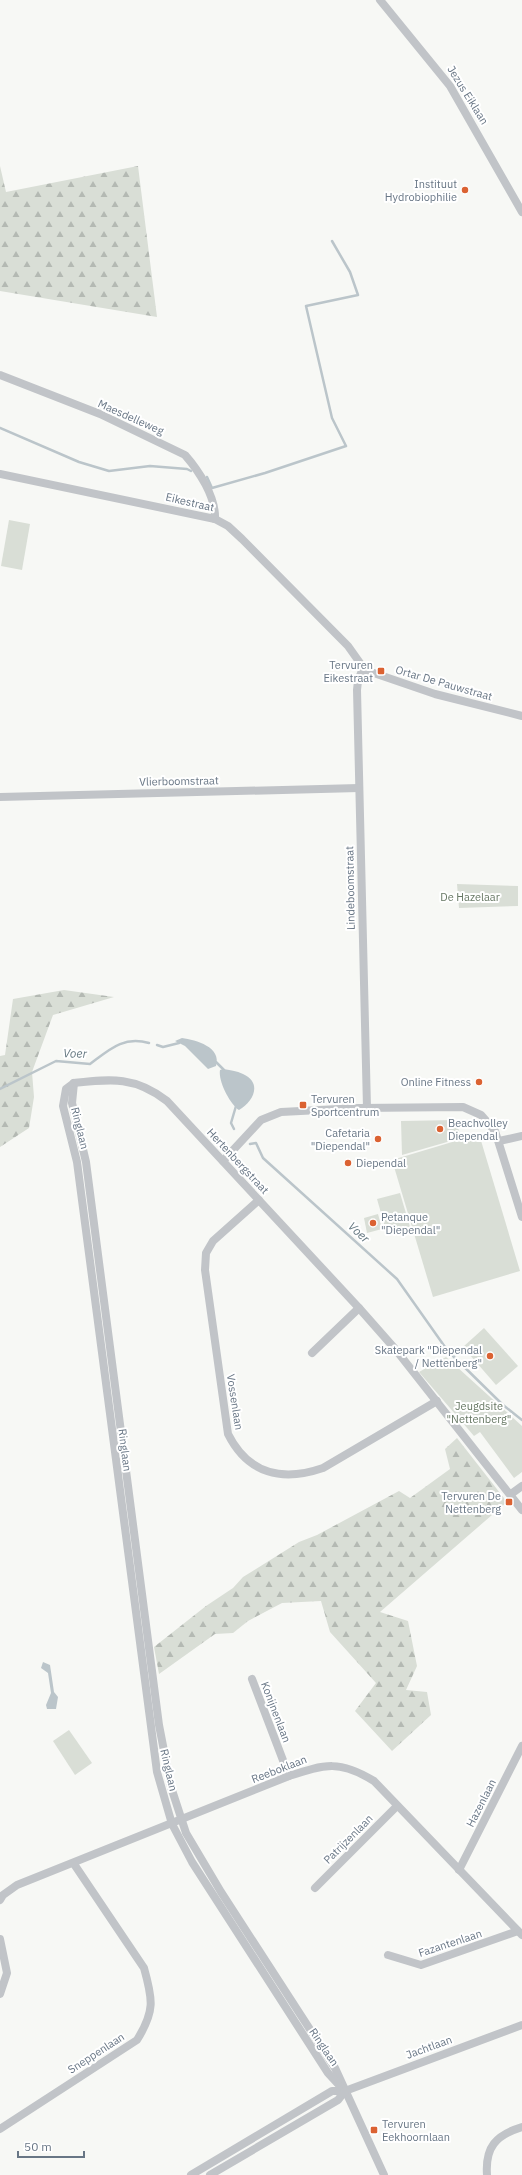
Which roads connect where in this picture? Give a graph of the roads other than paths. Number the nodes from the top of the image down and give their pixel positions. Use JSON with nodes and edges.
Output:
{"nodes":[{"id":1,"x":380,"y":0,"type":"edge"},
{"id":2,"x":522,"y":212,"type":"edge"},
{"id":3,"x":0,"y":375,"type":"edge"},
{"id":4,"x":0,"y":474,"type":"edge"},
{"id":5,"x":215,"y":519,"type":"junction"},
{"id":6,"x":363,"y":668,"type":"junction"},
{"id":7,"x":522,"y":716,"type":"edge"},
{"id":8,"x":359,"y":788,"type":"junction"},
{"id":9,"x":0,"y":797,"type":"edge"},
{"id":10,"x":74,"y":1083,"type":"junction"},
{"id":11,"x":367,"y":1108,"type":"junction"},
{"id":12,"x":522,"y":1136,"type":"edge"},
{"id":13,"x":499,"y":1141,"type":"junction"},
{"id":14,"x":223,"y":1161,"type":"junction"},
{"id":15,"x":259,"y":1200,"type":"junction"},
{"id":16,"x":522,"y":1217,"type":"edge"},
{"id":17,"x":359,"y":1308,"type":"junction"},
{"id":18,"x":312,"y":1353,"type":"dead end"},
{"id":19,"x":437,"y":1401,"type":"junction"},
{"id":20,"x":522,"y":1486,"type":"edge"},
{"id":21,"x":511,"y":1494,"type":"junction"},
{"id":22,"x":522,"y":1510,"type":"edge"},
{"id":23,"x":252,"y":1679,"type":"dead end"},
{"id":24,"x":522,"y":1746,"type":"edge"},
{"id":25,"x":289,"y":1776,"type":"junction"},
{"id":26,"x":397,"y":1806,"type":"junction"},
{"id":27,"x":180,"y":1821,"type":"junction"},
{"id":28,"x":172,"y":1824,"type":"junction"},
{"id":29,"x":74,"y":1864,"type":"junction"},
{"id":30,"x":459,"y":1870,"type":"junction"},
{"id":31,"x":315,"y":1888,"type":"dead end"},
{"id":32,"x":0,"y":1900,"type":"edge"},
{"id":33,"x":520,"y":1933,"type":"edge"},
{"id":34,"x":0,"y":1939,"type":"edge"},
{"id":35,"x":388,"y":1955,"type":"dead end"},
{"id":36,"x":0,"y":1994,"type":"edge"},
{"id":37,"x":522,"y":2025,"type":"edge"},
{"id":38,"x":345,"y":2091,"type":"junction"},
{"id":39,"x":522,"y":2127,"type":"edge"},
{"id":40,"x":0,"y":2129,"type":"edge"},
{"id":41,"x":191,"y":2175,"type":"edge"},
{"id":42,"x":210,"y":2175,"type":"edge"},
{"id":43,"x":384,"y":2175,"type":"edge"},
{"id":44,"x":487,"y":2175,"type":"edge"}],
"edges":[{"from":1,"to":2,"type":"street","name":"Jezus Eiklaan"},
{"from":3,"to":5,"type":"street","name":"Maesdelleweg"},
{"from":4,"to":5,"type":"street","name":"Eikestraat"},
{"from":5,"to":6,"type":"street","name":"Eikestraat"},
{"from":6,"to":7,"type":"street","name":"Ortar De Pauwstraat"},
{"from":6,"to":8,"type":"street","name":"Lindeboomstraat"},
{"from":8,"to":9,"type":"street","name":"Vlierboomstraat"},
{"from":8,"to":11,"type":"street","name":"Lindeboomstraat"},
{"from":10,"to":14,"type":"street","name":"Hertenbergstraat"},
{"from":10,"to":27,"type":"street","name":"Ringlaan"},
{"from":10,"to":28,"type":"street","name":"Ringlaan"},
{"from":11,"to":13,"type":"street"},
{"from":11,"to":14,"type":"street"},
{"from":12,"to":13,"type":"street"},
{"from":13,"to":16,"type":"street"},
{"from":14,"to":15,"type":"street","name":"Hertenbergstraat"},
{"from":15,"to":17,"type":"street","name":"Hertenbergstraat"},
{"from":15,"to":19,"type":"street","name":"Vossenlaan"},
{"from":17,"to":18,"type":"street"},
{"from":17,"to":19,"type":"street","name":"Hertenbergstraat"},
{"from":19,"to":21,"type":"street","name":"Hertenbergstraat"},
{"from":20,"to":21,"type":"street"},
{"from":21,"to":22,"type":"street","name":"Hertenbergstraat"},
{"from":23,"to":25,"type":"street","name":"Konijnenlaan"},
{"from":24,"to":30,"type":"street","name":"Hazenlaan"},
{"from":25,"to":26,"type":"street","name":"Reeboklaan"},
{"from":25,"to":27,"type":"street","name":"Reeboklaan"},
{"from":26,"to":30,"type":"street","name":"Reeboklaan"},
{"from":26,"to":31,"type":"street","name":"Patrijzenlaan"},
{"from":27,"to":28,"type":"street","name":"Reeboklaan"},
{"from":27,"to":38,"type":"street","name":"Ringlaan"},
{"from":28,"to":29,"type":"street","name":"Reeboklaan"},
{"from":28,"to":38,"type":"street","name":"Ringlaan"},
{"from":29,"to":32,"type":"street","name":"Reeboklaan"},
{"from":29,"to":40,"type":"street","name":"Sneppenlaan"},
{"from":30,"to":33,"type":"street","name":"Reeboklaan"},
{"from":33,"to":35,"type":"street","name":"Fazantenlaan"},
{"from":34,"to":36,"type":"street"},
{"from":37,"to":38,"type":"street","name":"Jachtlaan"},
{"from":38,"to":41,"type":"street","name":"Jachtlaan"},
{"from":38,"to":42,"type":"street","name":"Jachtlaan"},
{"from":38,"to":43,"type":"street","name":"Ringlaan"},
{"from":39,"to":44,"type":"street"}]}
